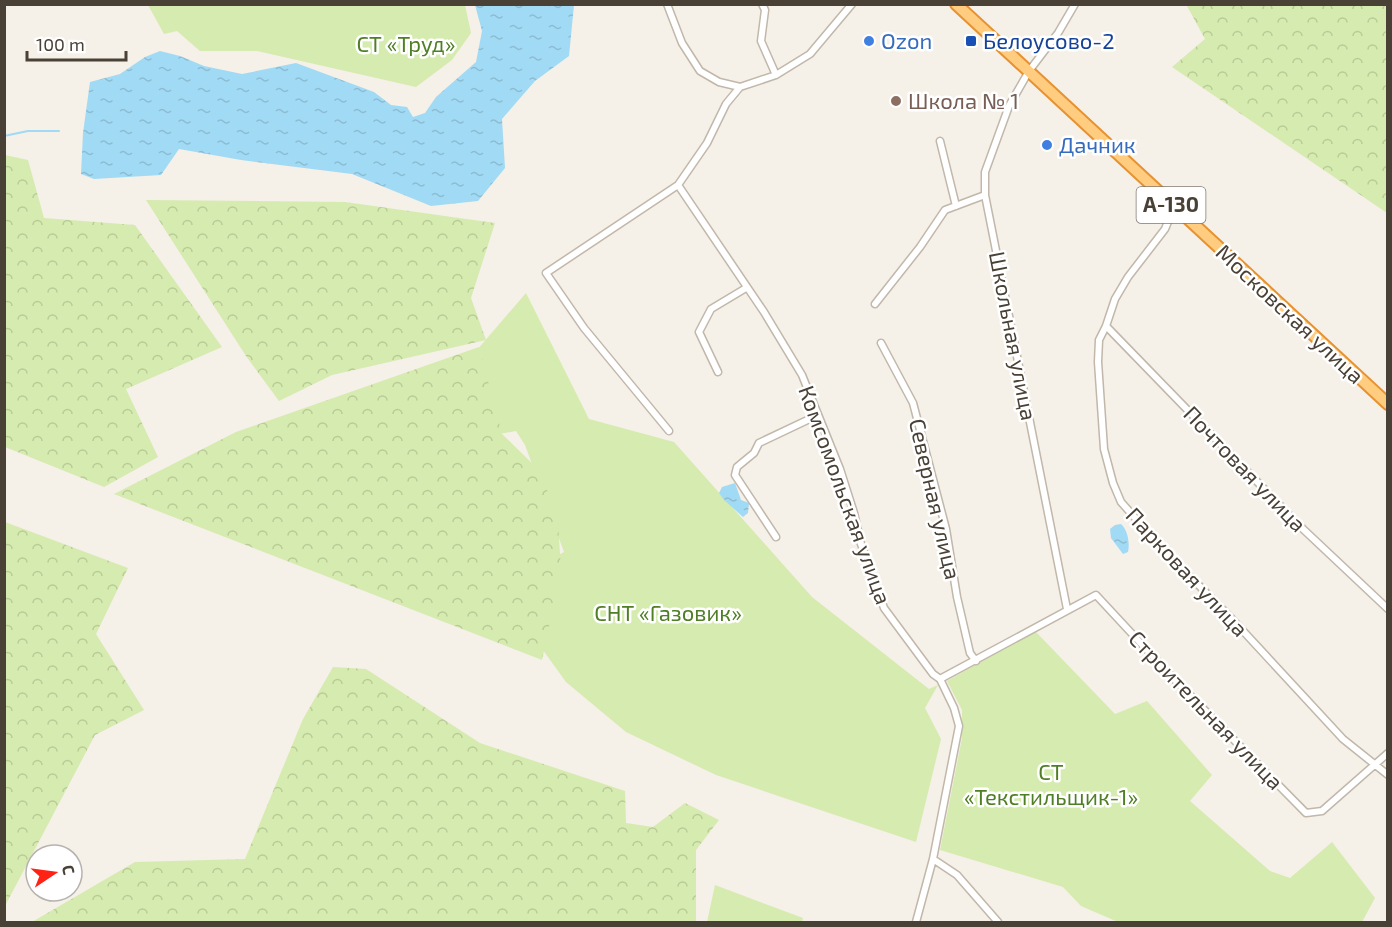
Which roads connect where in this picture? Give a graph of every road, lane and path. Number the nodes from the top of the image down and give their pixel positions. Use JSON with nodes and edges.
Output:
{"nodes":[{"id":1,"x":667,"y":4,"type":"edge"},
{"id":2,"x":762,"y":4,"type":"edge"},
{"id":3,"x":852,"y":4,"type":"edge"},
{"id":4,"x":956,"y":4,"type":"edge"},
{"id":5,"x":1075,"y":4,"type":"edge"},
{"id":6,"x":1029,"y":71,"type":"junction"},
{"id":7,"x":776,"y":75,"type":"junction"},
{"id":8,"x":740,"y":87,"type":"junction"},
{"id":9,"x":940,"y":141,"type":"dead end"},
{"id":10,"x":678,"y":184,"type":"junction"},
{"id":11,"x":986,"y":195,"type":"junction"},
{"id":12,"x":956,"y":206,"type":"junction"},
{"id":13,"x":1174,"y":207,"type":"junction"},
{"id":14,"x":746,"y":288,"type":"junction"},
{"id":15,"x":875,"y":304,"type":"dead end"},
{"id":16,"x":1106,"y":326,"type":"junction"},
{"id":17,"x":880,"y":343,"type":"dead end"},
{"id":18,"x":718,"y":372,"type":"dead end"},
{"id":19,"x":1388,"y":404,"type":"edge"},
{"id":20,"x":818,"y":415,"type":"junction"},
{"id":21,"x":669,"y":431,"type":"dead end"},
{"id":22,"x":776,"y":537,"type":"dead end"},
{"id":23,"x":1067,"y":609,"type":"junction"},
{"id":24,"x":1388,"y":609,"type":"edge"},
{"id":25,"x":976,"y":661,"type":"junction"},
{"id":26,"x":940,"y":679,"type":"junction"},
{"id":27,"x":1388,"y":753,"type":"edge"},
{"id":28,"x":1376,"y":764,"type":"junction"},
{"id":29,"x":1388,"y":775,"type":"edge"},
{"id":30,"x":933,"y":859,"type":"junction"},
{"id":31,"x":916,"y":922,"type":"edge"},
{"id":32,"x":998,"y":922,"type":"edge"}],
"edges":[{"from":1,"to":8,"type":"street"},
{"from":2,"to":7,"type":"street"},
{"from":3,"to":7,"type":"street"},
{"from":4,"to":6,"type":"highway","name":"Московская улица","number":"А-130"},
{"from":5,"to":6,"type":"street","name":"Школьная улица"},
{"from":6,"to":11,"type":"street","name":"Школьная улица"},
{"from":6,"to":13,"type":"highway","name":"Московская улица","number":"А-130"},
{"from":7,"to":8,"type":"street"},
{"from":8,"to":10,"type":"street"},
{"from":9,"to":12,"type":"street"},
{"from":10,"to":14,"type":"street","name":"Комсомольская улица"},
{"from":10,"to":21,"type":"street"},
{"from":11,"to":12,"type":"street"},
{"from":11,"to":23,"type":"street","name":"Школьная улица"},
{"from":12,"to":15,"type":"street"},
{"from":13,"to":16,"type":"street","name":"Парковая улица"},
{"from":13,"to":19,"type":"highway","name":"Московская улица","number":"А-130"},
{"from":14,"to":18,"type":"street"},
{"from":14,"to":20,"type":"street","name":"Комсомольская улица"},
{"from":16,"to":24,"type":"street","name":"Почтовая улица"},
{"from":16,"to":28,"type":"street","name":"Парковая улица"},
{"from":17,"to":25,"type":"street","name":"Северная улица"},
{"from":20,"to":22,"type":"street"},
{"from":20,"to":26,"type":"street","name":"Комсомольская улица"},
{"from":23,"to":25,"type":"street"},
{"from":23,"to":28,"type":"street","name":"Строительная улица"},
{"from":25,"to":26,"type":"street"},
{"from":26,"to":30,"type":"street","name":"Комсомольская улица"},
{"from":27,"to":28,"type":"street"},
{"from":28,"to":29,"type":"street","name":"Парковая улица"},
{"from":30,"to":31,"type":"street","name":"Комсомольская улица"},
{"from":30,"to":32,"type":"street"}]}
